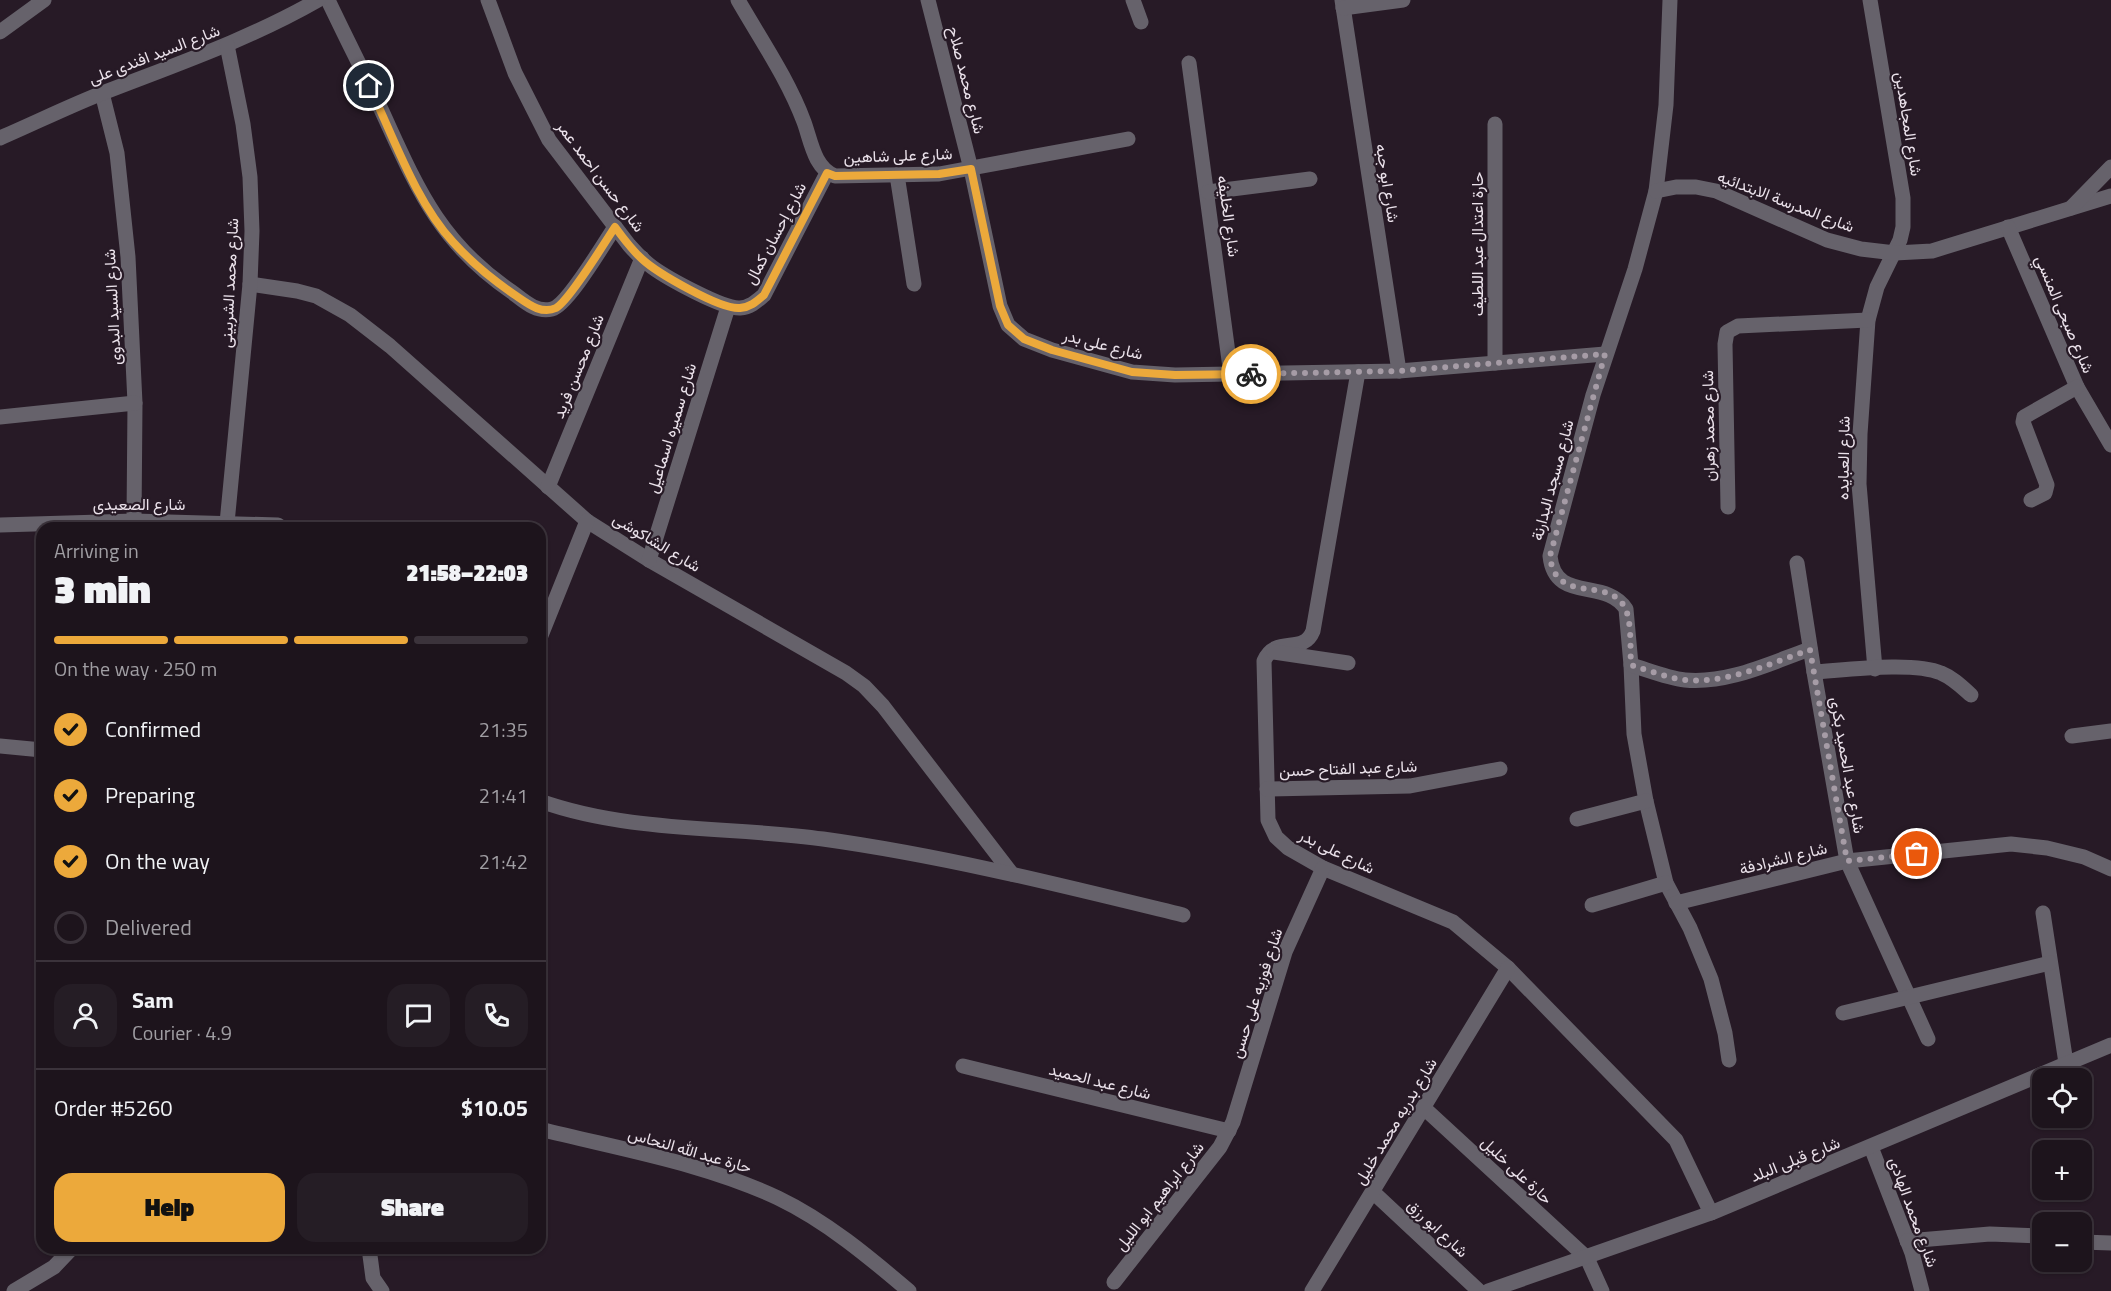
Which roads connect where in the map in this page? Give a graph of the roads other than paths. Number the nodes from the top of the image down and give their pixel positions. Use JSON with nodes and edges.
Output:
{"nodes":[{"id":1,"x":44,"y":0,"type":"edge"},
{"id":2,"x":318,"y":0,"type":"edge"},
{"id":3,"x":328,"y":0,"type":"edge"},
{"id":4,"x":488,"y":0,"type":"edge"},
{"id":5,"x":738,"y":0,"type":"edge"},
{"id":6,"x":928,"y":0,"type":"edge"},
{"id":7,"x":1133,"y":0,"type":"edge"},
{"id":8,"x":1402,"y":0,"type":"edge"},
{"id":9,"x":1670,"y":0,"type":"edge"},
{"id":10,"x":1870,"y":0,"type":"edge"},
{"id":11,"x":1343,"y":4,"type":"edge"},
{"id":12,"x":1141,"y":22,"type":"dead end"},
{"id":13,"x":0,"y":32,"type":"edge"},
{"id":14,"x":227,"y":45,"type":"junction"},
{"id":15,"x":1189,"y":63,"type":"dead end"},
{"id":16,"x":102,"y":93,"type":"junction"},
{"id":17,"x":1495,"y":124,"type":"dead end"},
{"id":18,"x":0,"y":138,"type":"edge"},
{"id":19,"x":1128,"y":139,"type":"dead end"},
{"id":20,"x":2111,"y":166,"type":"edge"},
{"id":21,"x":971,"y":169,"type":"junction"},
{"id":22,"x":827,"y":173,"type":"junction"},
{"id":23,"x":897,"y":175,"type":"junction"},
{"id":24,"x":1310,"y":179,"type":"dead end"},
{"id":25,"x":1656,"y":191,"type":"junction"},
{"id":26,"x":1208,"y":192,"type":"junction"},
{"id":27,"x":2111,"y":196,"type":"edge"},
{"id":28,"x":2071,"y":208,"type":"junction"},
{"id":29,"x":615,"y":227,"type":"junction"},
{"id":30,"x":2008,"y":227,"type":"junction"},
{"id":31,"x":1895,"y":253,"type":"junction"},
{"id":32,"x":642,"y":258,"type":"junction"},
{"id":33,"x":250,"y":285,"type":"junction"},
{"id":34,"x":914,"y":285,"type":"dead end"},
{"id":35,"x":722,"y":304,"type":"junction"},
{"id":36,"x":1869,"y":320,"type":"junction"},
{"id":37,"x":1605,"y":354,"type":"junction"},
{"id":38,"x":1495,"y":363,"type":"junction"},
{"id":39,"x":1399,"y":371,"type":"junction"},
{"id":40,"x":1358,"y":372,"type":"junction"},
{"id":41,"x":1232,"y":375,"type":"junction"},
{"id":42,"x":2077,"y":387,"type":"junction"},
{"id":43,"x":135,"y":403,"type":"junction"},
{"id":44,"x":0,"y":417,"type":"edge"},
{"id":45,"x":2111,"y":445,"type":"edge"},
{"id":46,"x":548,"y":487,"type":"junction"},
{"id":47,"x":2031,"y":500,"type":"dead end"},
{"id":48,"x":1728,"y":507,"type":"dead end"},
{"id":49,"x":134,"y":521,"type":"junction"},
{"id":50,"x":587,"y":521,"type":"junction"},
{"id":51,"x":100,"y":522,"type":"edge"},
{"id":52,"x":165,"y":522,"type":"edge"},
{"id":53,"x":227,"y":522,"type":"edge"},
{"id":54,"x":36,"y":524,"type":"edge"},
{"id":55,"x":0,"y":525,"type":"edge"},
{"id":56,"x":649,"y":560,"type":"junction"},
{"id":57,"x":1797,"y":563,"type":"dead end"},
{"id":58,"x":546,"y":623,"type":"edge"},
{"id":59,"x":1810,"y":650,"type":"junction"},
{"id":60,"x":1268,"y":651,"type":"junction"},
{"id":61,"x":1348,"y":663,"type":"dead end"},
{"id":62,"x":1631,"y":665,"type":"junction"},
{"id":63,"x":1875,"y":669,"type":"junction"},
{"id":64,"x":1814,"y":672,"type":"junction"},
{"id":65,"x":1971,"y":695,"type":"dead end"},
{"id":66,"x":2111,"y":731,"type":"edge"},
{"id":67,"x":2072,"y":736,"type":"dead end"},
{"id":68,"x":0,"y":746,"type":"edge"},
{"id":69,"x":36,"y":749,"type":"edge"},
{"id":70,"x":1500,"y":769,"type":"dead end"},
{"id":71,"x":1267,"y":789,"type":"junction"},
{"id":72,"x":1646,"y":801,"type":"junction"},
{"id":73,"x":546,"y":803,"type":"edge"},
{"id":74,"x":1577,"y":819,"type":"dead end"},
{"id":75,"x":1847,"y":861,"type":"junction"},
{"id":76,"x":1323,"y":868,"type":"junction"},
{"id":77,"x":2111,"y":869,"type":"edge"},
{"id":78,"x":1012,"y":874,"type":"junction"},
{"id":79,"x":1666,"y":883,"type":"junction"},
{"id":80,"x":1676,"y":903,"type":"junction"},
{"id":81,"x":1592,"y":905,"type":"dead end"},
{"id":82,"x":2043,"y":913,"type":"dead end"},
{"id":83,"x":1183,"y":915,"type":"dead end"},
{"id":84,"x":2050,"y":963,"type":"junction"},
{"id":85,"x":1508,"y":968,"type":"junction"},
{"id":86,"x":1909,"y":997,"type":"junction"},
{"id":87,"x":1843,"y":1013,"type":"dead end"},
{"id":88,"x":1928,"y":1039,"type":"dead end"},
{"id":89,"x":2111,"y":1045,"type":"edge"},
{"id":90,"x":1729,"y":1060,"type":"dead end"},
{"id":91,"x":2066,"y":1063,"type":"junction"},
{"id":92,"x":963,"y":1066,"type":"dead end"},
{"id":93,"x":1424,"y":1108,"type":"junction"},
{"id":94,"x":546,"y":1130,"type":"edge"},
{"id":95,"x":1228,"y":1131,"type":"junction"},
{"id":96,"x":1871,"y":1147,"type":"junction"},
{"id":97,"x":1373,"y":1192,"type":"junction"},
{"id":98,"x":1711,"y":1213,"type":"junction"},
{"id":99,"x":2032,"y":1236,"type":"edge"},
{"id":100,"x":1907,"y":1242,"type":"junction"},
{"id":101,"x":2092,"y":1242,"type":"edge"},
{"id":102,"x":2111,"y":1243,"type":"edge"},
{"id":103,"x":66,"y":1254,"type":"edge"},
{"id":104,"x":370,"y":1254,"type":"edge"},
{"id":105,"x":1587,"y":1258,"type":"junction"},
{"id":106,"x":1114,"y":1282,"type":"dead end"},
{"id":107,"x":14,"y":1291,"type":"edge"},
{"id":108,"x":382,"y":1291,"type":"edge"},
{"id":109,"x":909,"y":1291,"type":"edge"},
{"id":110,"x":1312,"y":1291,"type":"edge"},
{"id":111,"x":1479,"y":1291,"type":"edge"},
{"id":112,"x":1488,"y":1291,"type":"edge"},
{"id":113,"x":1602,"y":1291,"type":"edge"},
{"id":114,"x":1922,"y":1291,"type":"edge"}],
"edges":[{"from":1,"to":13,"type":"street"},
{"from":2,"to":14,"type":"street","name":"شارع السيد افندى على"},
{"from":3,"to":29,"type":"street"},
{"from":4,"to":29,"type":"street","name":"شارع حسن احمد عمر"},
{"from":5,"to":22,"type":"street","name":"شارع على شاهين"},
{"from":6,"to":21,"type":"street","name":"شارع محمد صلاح"},
{"from":7,"to":12,"type":"street"},
{"from":8,"to":11,"type":"street"},
{"from":9,"to":25,"type":"street","name":"شارع مسجد البدارنة"},
{"from":10,"to":31,"type":"street","name":"شارع المجاهدين"},
{"from":11,"to":39,"type":"street","name":"شارع ابو جبه"},
{"from":14,"to":16,"type":"street","name":"شارع السيد افندى على"},
{"from":14,"to":33,"type":"street","name":"شارع محمد الشربينى"},
{"from":15,"to":26,"type":"street","name":"شارع الخليفه"},
{"from":16,"to":18,"type":"street","name":"شارع السيد افندى على"},
{"from":16,"to":43,"type":"street","name":"شارع السيد البدوى"},
{"from":17,"to":38,"type":"street","name":"حارة اعتدال عبد اللطيف"},
{"from":19,"to":21,"type":"street","name":"شارع على شاهين"},
{"from":20,"to":28,"type":"street"},
{"from":21,"to":23,"type":"street","name":"شارع على شاهين"},
{"from":21,"to":41,"type":"street","name":"شارع على بدر"},
{"from":22,"to":23,"type":"street","name":"شارع على شاهين"},
{"from":22,"to":35,"type":"street","name":"شارع إحسان كمال"},
{"from":23,"to":34,"type":"street"},
{"from":24,"to":26,"type":"street"},
{"from":25,"to":31,"type":"street","name":"شارع المدرسة الابتدائيه"},
{"from":25,"to":37,"type":"street","name":"شارع مسجد البدارنة"},
{"from":26,"to":41,"type":"street","name":"شارع الخليفه"},
{"from":27,"to":28,"type":"street","name":"شارع المدرسة الابتدائيه"},
{"from":28,"to":30,"type":"street","name":"شارع المدرسة الابتدائيه"},
{"from":29,"to":32,"type":"street","name":"شارع حسن احمد عمر"},
{"from":30,"to":31,"type":"street","name":"شارع المدرسة الابتدائيه"},
{"from":30,"to":42,"type":"street","name":"شارع صبحى المنسي"},
{"from":31,"to":36,"type":"street","name":"شارع العبايده"},
{"from":32,"to":35,"type":"street","name":"شارع حسن احمد عمر"},
{"from":32,"to":46,"type":"street","name":"شارع محسن فريد"},
{"from":33,"to":46,"type":"street","name":"شارع الشاكوشى"},
{"from":33,"to":53,"type":"street","name":"شارع محمد الشربينى"},
{"from":35,"to":56,"type":"street","name":"شارع سميره اسماعيل"},
{"from":36,"to":48,"type":"street","name":"شارع محمد زهران"},
{"from":36,"to":63,"type":"street","name":"شارع العبايده"},
{"from":37,"to":38,"type":"street","name":"شارع على بدر"},
{"from":37,"to":62,"type":"street","name":"شارع مسجد البدارنة"},
{"from":38,"to":39,"type":"street","name":"شارع على بدر"},
{"from":39,"to":40,"type":"street","name":"شارع على بدر"},
{"from":40,"to":41,"type":"street","name":"شارع على بدر"},
{"from":40,"to":60,"type":"street"},
{"from":42,"to":45,"type":"street","name":"شارع صبحى المنسي"},
{"from":42,"to":47,"type":"street"},
{"from":43,"to":44,"type":"street"},
{"from":43,"to":49,"type":"street","name":"شارع السيد البدوى"},
{"from":46,"to":50,"type":"street","name":"شارع الشاكوشى"},
{"from":49,"to":51,"type":"street","name":"شارع الصعيدى"},
{"from":49,"to":52,"type":"street","name":"شارع الصعيدى"},
{"from":50,"to":56,"type":"street","name":"شارع الشاكوشى"},
{"from":50,"to":58,"type":"street"},
{"from":54,"to":55,"type":"street","name":"شارع الصعيدى"},
{"from":56,"to":78,"type":"street","name":"شارع الشاكوشى"},
{"from":57,"to":59,"type":"street","name":"شارع عبد الحميد بكرى"},
{"from":59,"to":62,"type":"street"},
{"from":59,"to":64,"type":"street","name":"شارع عبد الحميد بكرى"},
{"from":60,"to":61,"type":"street"},
{"from":60,"to":71,"type":"street","name":"شارع على بدر"},
{"from":62,"to":72,"type":"street","name":"شارع مسجد البدارنة"},
{"from":63,"to":64,"type":"street"},
{"from":63,"to":65,"type":"street"},
{"from":64,"to":75,"type":"street","name":"شارع عبد الحميد بكرى"},
{"from":66,"to":67,"type":"street"},
{"from":68,"to":69,"type":"street"},
{"from":70,"to":71,"type":"street","name":"شارع عبد الفتاح حسن"},
{"from":71,"to":76,"type":"street","name":"شارع على بدر"},
{"from":72,"to":74,"type":"street"},
{"from":72,"to":79,"type":"street","name":"شارع مسجد البدارنة"},
{"from":73,"to":78,"type":"street"},
{"from":75,"to":77,"type":"street","name":"شارع الشرادفة"},
{"from":75,"to":80,"type":"street","name":"شارع الشرادفة"},
{"from":75,"to":86,"type":"street","name":"شارع عبد الحميد بكرى"},
{"from":76,"to":85,"type":"street","name":"شارع على بدر"},
{"from":76,"to":95,"type":"street","name":"شارع فوزيه على حسن"},
{"from":78,"to":83,"type":"street"},
{"from":79,"to":80,"type":"street","name":"شارع مسجد البدارنة"},
{"from":79,"to":81,"type":"street"},
{"from":80,"to":90,"type":"street","name":"شارع مسجد البدارنة"},
{"from":82,"to":84,"type":"street"},
{"from":84,"to":86,"type":"street"},
{"from":84,"to":91,"type":"street"},
{"from":85,"to":93,"type":"street","name":"شارع بدريه محمد خليل"},
{"from":85,"to":98,"type":"street","name":"شارع على بدر"},
{"from":86,"to":87,"type":"street"},
{"from":86,"to":88,"type":"street","name":"شارع عبد الحميد بكرى"},
{"from":89,"to":91,"type":"street","name":"شارع قبلى البلد"},
{"from":91,"to":96,"type":"street","name":"شارع قبلى البلد"},
{"from":92,"to":95,"type":"street","name":"شارع عبد الحميد"},
{"from":93,"to":97,"type":"street","name":"شارع بدريه محمد خليل"},
{"from":93,"to":105,"type":"street","name":"حارة على خليل"},
{"from":94,"to":109,"type":"street","name":"حارة عبد الله النحاس"},
{"from":95,"to":106,"type":"street","name":"شارع ابراهيم ابو الليل"},
{"from":96,"to":98,"type":"street","name":"شارع قبلى البلد"},
{"from":96,"to":100,"type":"street","name":"شارع محمد الهادى"},
{"from":97,"to":110,"type":"street","name":"شارع بدريه محمد خليل"},
{"from":97,"to":111,"type":"street","name":"شارع ابو رزق"},
{"from":98,"to":105,"type":"street","name":"شارع قبلى البلد"},
{"from":99,"to":100,"type":"street"},
{"from":100,"to":114,"type":"street","name":"شارع محمد الهادى"},
{"from":101,"to":102,"type":"street"},
{"from":103,"to":107,"type":"street"},
{"from":104,"to":108,"type":"street"},
{"from":105,"to":112,"type":"street","name":"شارع قبلى البلد"},
{"from":105,"to":113,"type":"street"}]}
